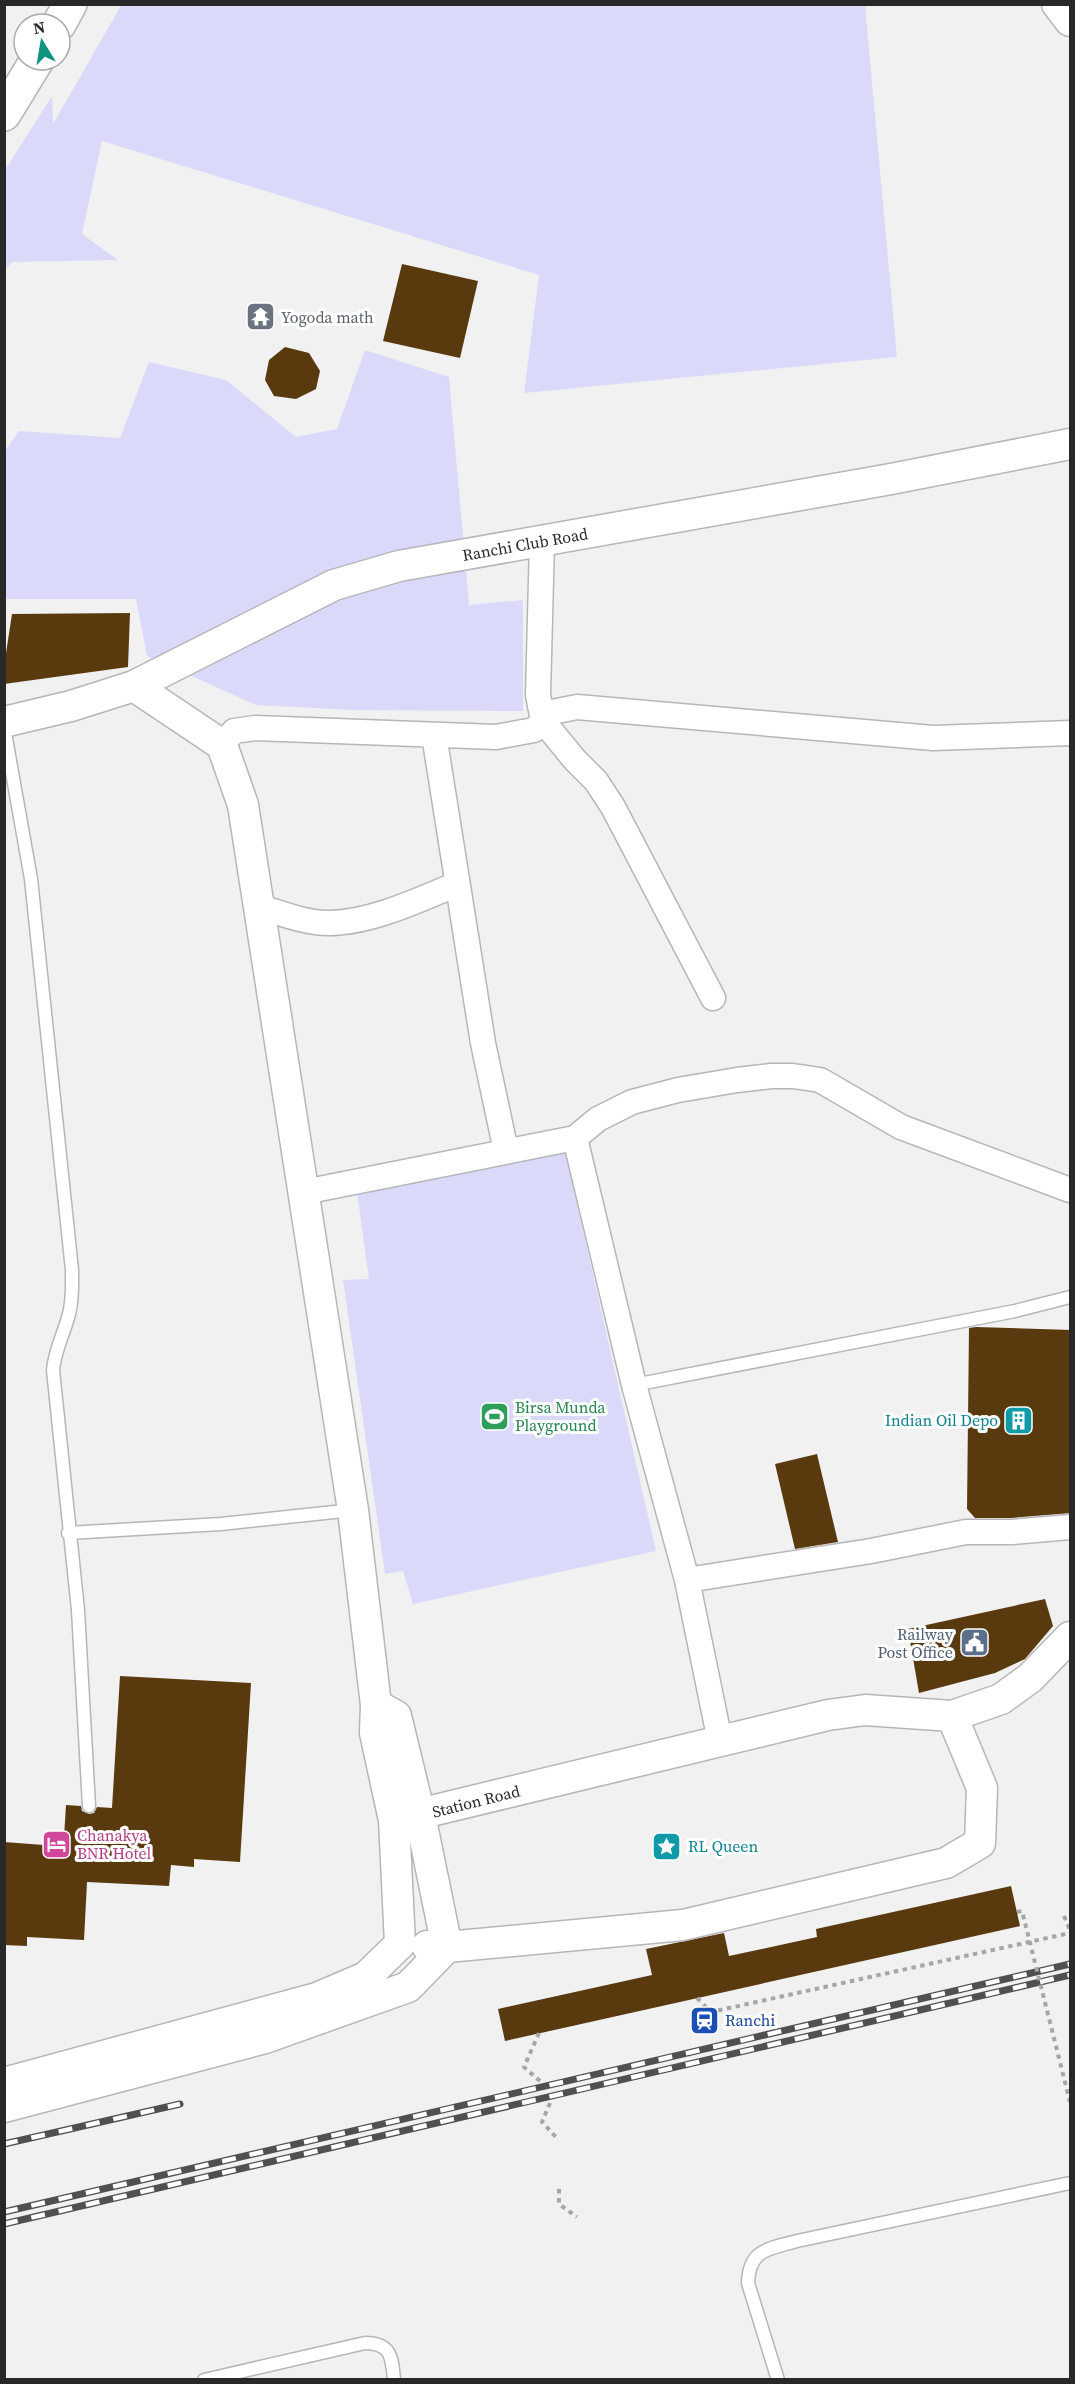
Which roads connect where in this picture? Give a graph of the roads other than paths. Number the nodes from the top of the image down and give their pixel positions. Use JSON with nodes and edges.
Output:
{"nodes":[{"id":1,"x":1057,"y":4,"type":"edge"},
{"id":2,"x":1071,"y":21,"type":"edge"},
{"id":3,"x":30,"y":72,"type":"edge"},
{"id":4,"x":4,"y":114,"type":"edge"},
{"id":5,"x":1071,"y":444,"type":"edge"},
{"id":6,"x":542,"y":541,"type":"junction"},
{"id":7,"x":134,"y":686,"type":"junction"},
{"id":8,"x":543,"y":721,"type":"junction"},
{"id":9,"x":4,"y":722,"type":"edge"},
{"id":10,"x":4,"y":728,"type":"edge"},
{"id":11,"x":1071,"y":733,"type":"edge"},
{"id":12,"x":434,"y":735,"type":"junction"},
{"id":13,"x":222,"y":745,"type":"junction"},
{"id":14,"x":457,"y":884,"type":"junction"},
{"id":15,"x":260,"y":907,"type":"junction"},
{"id":16,"x":713,"y":998,"type":"dead end"},
{"id":17,"x":575,"y":1138,"type":"junction"},
{"id":18,"x":506,"y":1151,"type":"junction"},
{"id":19,"x":1071,"y":1190,"type":"edge"},
{"id":20,"x":304,"y":1192,"type":"junction"},
{"id":21,"x":1071,"y":1297,"type":"edge"},
{"id":22,"x":634,"y":1385,"type":"junction"},
{"id":23,"x":353,"y":1510,"type":"junction"},
{"id":24,"x":1071,"y":1527,"type":"edge"},
{"id":25,"x":68,"y":1533,"type":"junction"},
{"id":26,"x":687,"y":1580,"type":"junction"},
{"id":27,"x":1071,"y":1637,"type":"edge"},
{"id":28,"x":952,"y":1716,"type":"junction"},
{"id":29,"x":720,"y":1741,"type":"junction"},
{"id":30,"x":89,"y":1806,"type":"dead end"},
{"id":31,"x":407,"y":1818,"type":"junction"},
{"id":32,"x":400,"y":1944,"type":"junction"},
{"id":33,"x":447,"y":1947,"type":"junction"},
{"id":34,"x":4,"y":2083,"type":"edge"},
{"id":35,"x":4,"y":2107,"type":"edge"},
{"id":36,"x":1071,"y":2183,"type":"edge"},
{"id":37,"x":204,"y":2379,"type":"edge"},
{"id":38,"x":394,"y":2379,"type":"edge"},
{"id":39,"x":778,"y":2379,"type":"edge"}],
"edges":[{"from":1,"to":2,"type":"street"},
{"from":3,"to":4,"type":"main road"},
{"from":5,"to":6,"type":"street","name":"Ranchi Club Road"},
{"from":6,"to":7,"type":"street","name":"Ranchi Club Road"},
{"from":6,"to":8,"type":"street"},
{"from":7,"to":9,"type":"street","name":"Ranchi Club Road"},
{"from":7,"to":13,"type":"street"},
{"from":8,"to":11,"type":"street"},
{"from":8,"to":12,"type":"street"},
{"from":8,"to":16,"type":"street"},
{"from":10,"to":25,"type":"lane"},
{"from":12,"to":13,"type":"street"},
{"from":12,"to":14,"type":"street"},
{"from":13,"to":15,"type":"street"},
{"from":14,"to":15,"type":"street"},
{"from":14,"to":18,"type":"street"},
{"from":15,"to":20,"type":"street"},
{"from":17,"to":18,"type":"street"},
{"from":17,"to":19,"type":"street"},
{"from":17,"to":22,"type":"street"},
{"from":18,"to":20,"type":"street"},
{"from":20,"to":23,"type":"street"},
{"from":21,"to":22,"type":"lane"},
{"from":22,"to":26,"type":"street"},
{"from":23,"to":25,"type":"lane"},
{"from":23,"to":31,"type":"street"},
{"from":24,"to":26,"type":"street"},
{"from":25,"to":30,"type":"lane"},
{"from":26,"to":29,"type":"street"},
{"from":27,"to":28,"type":"street","name":"Station Road"},
{"from":28,"to":29,"type":"street","name":"Station Road"},
{"from":28,"to":33,"type":"street"},
{"from":29,"to":31,"type":"street","name":"Station Road"},
{"from":31,"to":32,"type":"street"},
{"from":31,"to":33,"type":"street"},
{"from":32,"to":33,"type":"street"},
{"from":32,"to":34,"type":"street"},
{"from":33,"to":35,"type":"street"},
{"from":36,"to":39,"type":"lane"},
{"from":37,"to":38,"type":"lane"}]}
